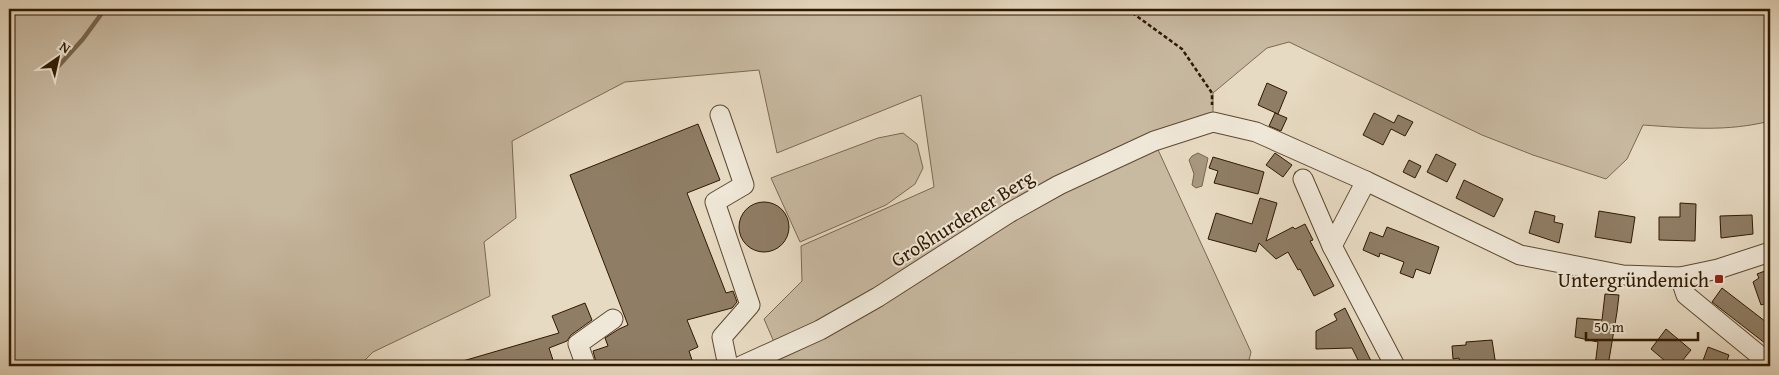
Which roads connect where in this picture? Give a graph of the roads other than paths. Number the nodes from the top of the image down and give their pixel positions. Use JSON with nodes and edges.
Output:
{"nodes":[{"id":1,"x":720,"y":115,"type":"dead end"},
{"id":2,"x":1302,"y":179,"type":"dead end"},
{"id":3,"x":1366,"y":181,"type":"junction"},
{"id":4,"x":1332,"y":246,"type":"junction"},
{"id":5,"x":1770,"y":252,"type":"edge"},
{"id":6,"x":1680,"y":277,"type":"junction"},
{"id":7,"x":613,"y":319,"type":"dead end"},
{"id":8,"x":1770,"y":364,"type":"edge"},
{"id":9,"x":586,"y":366,"type":"edge"},
{"id":10,"x":728,"y":366,"type":"edge"},
{"id":11,"x":741,"y":366,"type":"edge"},
{"id":12,"x":1395,"y":366,"type":"edge"}],
"edges":[{"from":1,"to":10,"type":"street"},
{"from":2,"to":4,"type":"street"},
{"from":3,"to":4,"type":"street"},
{"from":3,"to":6,"type":"street"},
{"from":3,"to":11,"type":"street","name":"Großhurdener Berg"},
{"from":4,"to":12,"type":"street"},
{"from":5,"to":6,"type":"street"},
{"from":6,"to":8,"type":"street"},
{"from":7,"to":9,"type":"street"}]}
